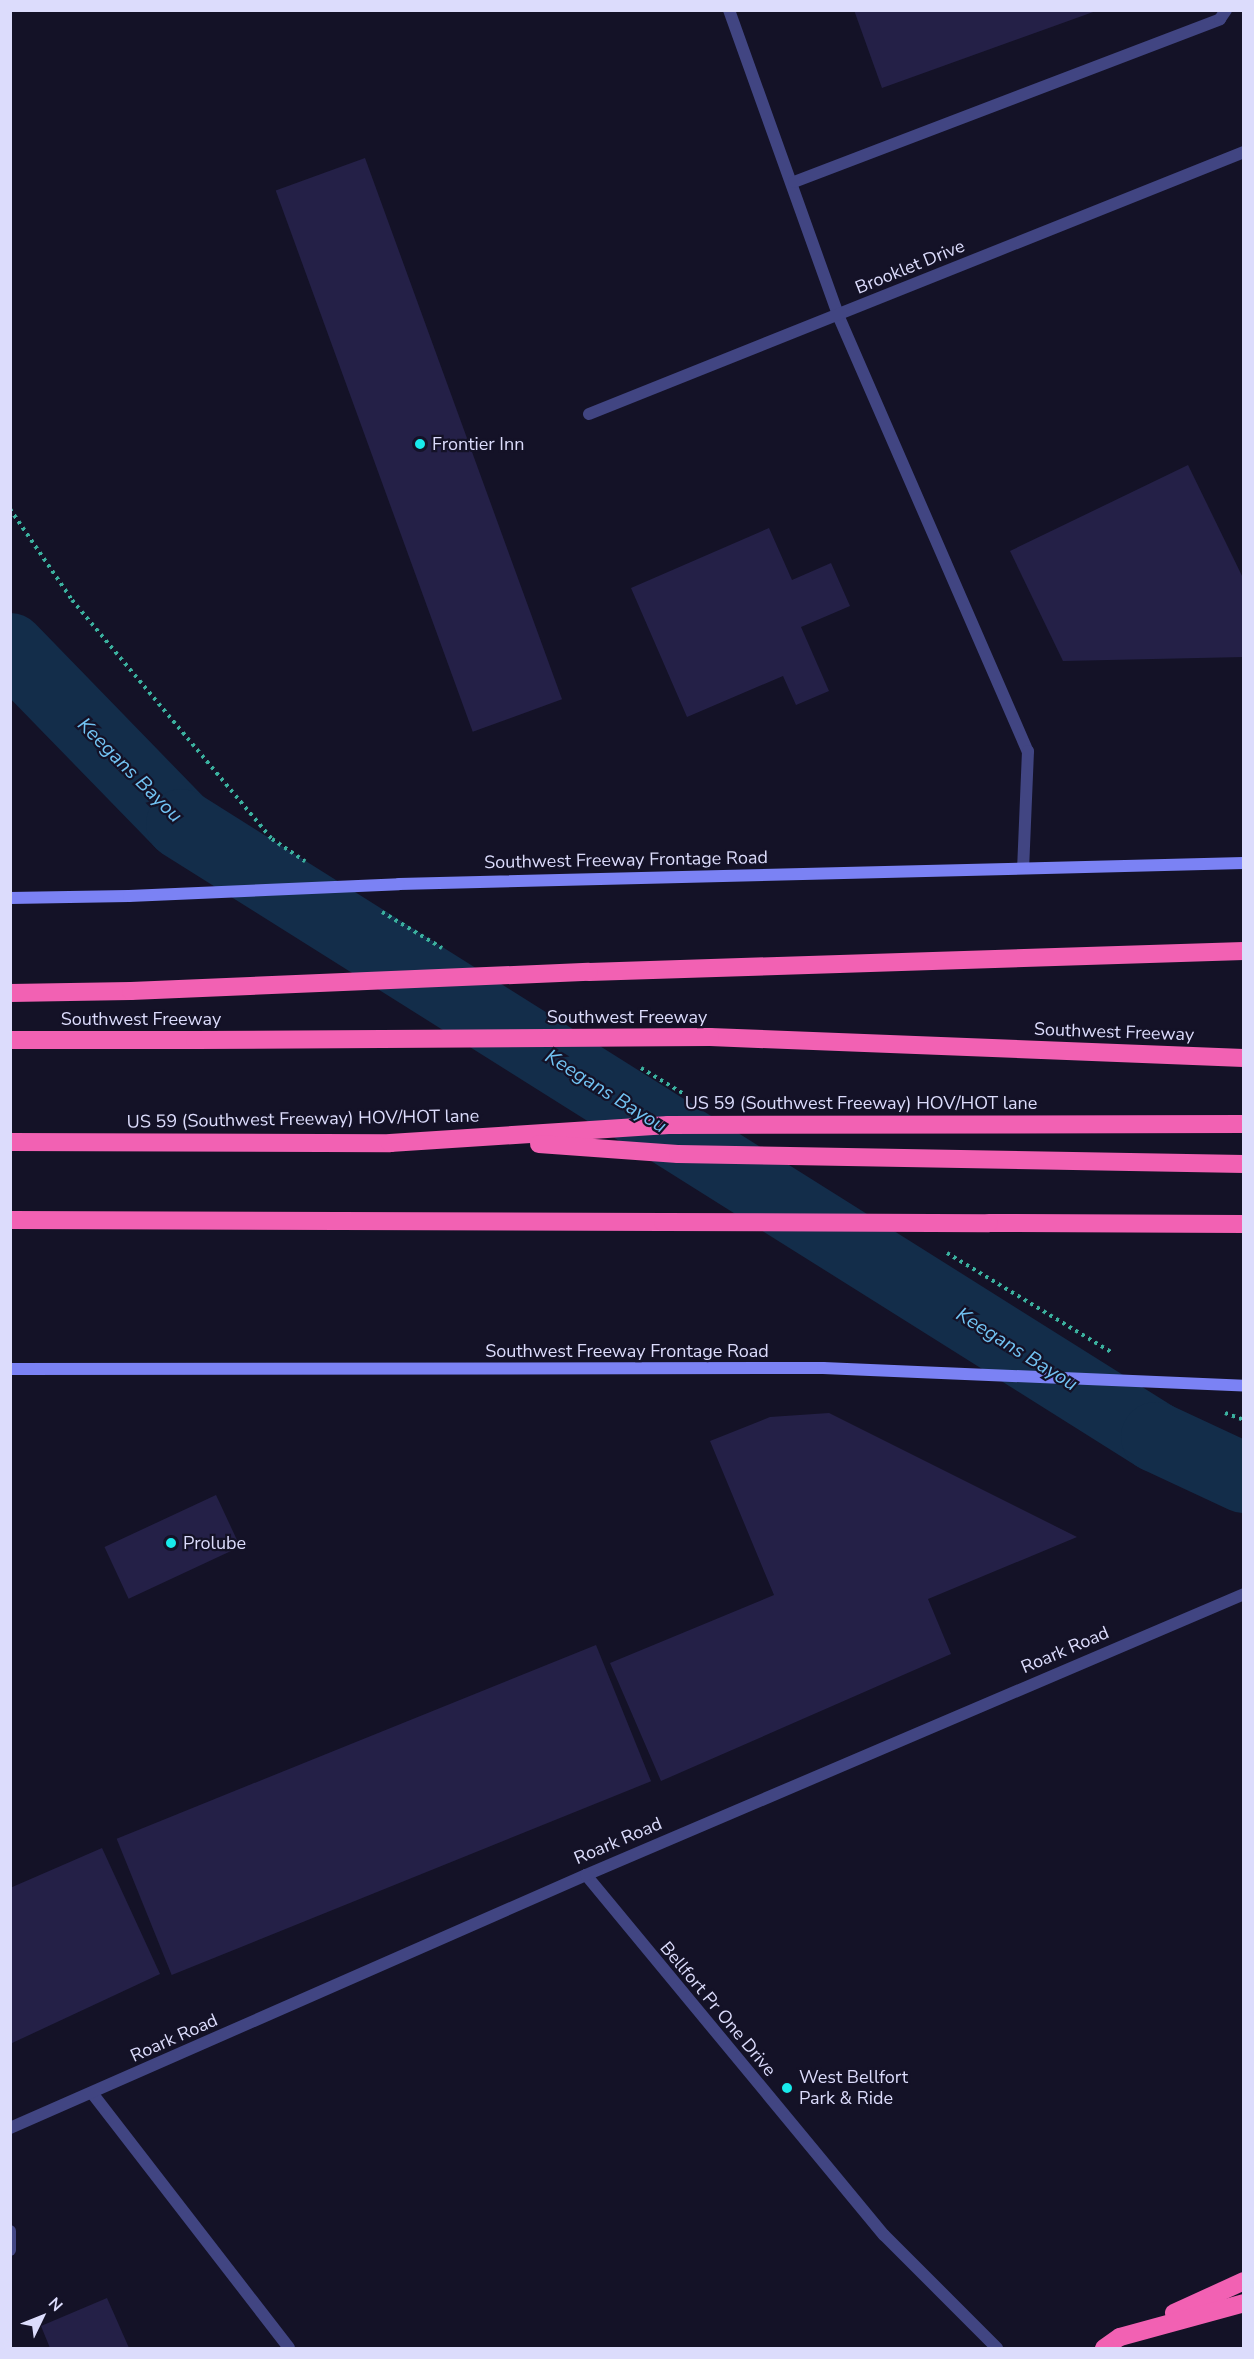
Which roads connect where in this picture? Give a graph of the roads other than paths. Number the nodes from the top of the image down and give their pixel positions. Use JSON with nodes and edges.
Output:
{"nodes":[{"id":1,"x":729,"y":10,"type":"edge"},
{"id":2,"x":1226,"y":10,"type":"edge"},
{"id":3,"x":1244,"y":152,"type":"edge"},
{"id":4,"x":794,"y":182,"type":"junction"},
{"id":5,"x":838,"y":315,"type":"junction"},
{"id":6,"x":589,"y":414,"type":"dead end"},
{"id":7,"x":1244,"y":863,"type":"edge"},
{"id":8,"x":1023,"y":868,"type":"junction"},
{"id":9,"x":10,"y":898,"type":"edge"},
{"id":10,"x":1244,"y":951,"type":"edge"},
{"id":11,"x":10,"y":993,"type":"edge"},
{"id":12,"x":10,"y":1040,"type":"edge"},
{"id":13,"x":1244,"y":1058,"type":"edge"},
{"id":14,"x":1244,"y":1124,"type":"edge"},
{"id":15,"x":477,"y":1139,"type":"junction"},
{"id":16,"x":10,"y":1142,"type":"edge"},
{"id":17,"x":1244,"y":1164,"type":"edge"},
{"id":18,"x":10,"y":1220,"type":"edge"},
{"id":19,"x":1244,"y":1224,"type":"edge"},
{"id":20,"x":10,"y":1369,"type":"edge"},
{"id":21,"x":1244,"y":1386,"type":"edge"},
{"id":22,"x":1244,"y":1594,"type":"edge"},
{"id":23,"x":586,"y":1875,"type":"junction"},
{"id":24,"x":92,"y":2093,"type":"junction"},
{"id":25,"x":10,"y":2128,"type":"edge"},
{"id":26,"x":10,"y":2232,"type":"edge"},
{"id":27,"x":10,"y":2250,"type":"edge"},
{"id":28,"x":1244,"y":2281,"type":"edge"},
{"id":29,"x":1244,"y":2303,"type":"edge"},
{"id":30,"x":1120,"y":2337,"type":"junction"},
{"id":31,"x":289,"y":2349,"type":"edge"},
{"id":32,"x":997,"y":2349,"type":"edge"},
{"id":33,"x":1104,"y":2349,"type":"edge"}],
"edges":[{"from":1,"to":4,"type":"street"},
{"from":2,"to":4,"type":"street"},
{"from":3,"to":5,"type":"street","name":"Brooklet Drive"},
{"from":4,"to":5,"type":"street"},
{"from":5,"to":6,"type":"street","name":"Brooklet Drive"},
{"from":5,"to":8,"type":"street"},
{"from":7,"to":8,"type":"main road","name":"Southwest Freeway Frontage Road"},
{"from":8,"to":9,"type":"main road","name":"Southwest Freeway Frontage Road","bridge":true},
{"from":10,"to":11,"type":"highway","bridge":true},
{"from":12,"to":13,"type":"highway","name":"Southwest Freeway","bridge":true},
{"from":14,"to":15,"type":"highway","name":"US 59 (Southwest Freeway) HOV/HOT lane","bridge":true},
{"from":15,"to":16,"type":"highway","name":"US 59 (Southwest Freeway) HOV/HOT lane","bridge":true},
{"from":15,"to":17,"type":"highway","bridge":true},
{"from":18,"to":19,"type":"highway","bridge":true},
{"from":20,"to":21,"type":"main road","name":"Southwest Freeway Frontage Road","bridge":true},
{"from":22,"to":23,"type":"street","name":"Roark Road"},
{"from":23,"to":24,"type":"street","name":"Roark Road"},
{"from":23,"to":32,"type":"street","name":"Bellfort Pr One Drive"},
{"from":24,"to":25,"type":"street","name":"Roark Road"},
{"from":24,"to":31,"type":"street"},
{"from":26,"to":27,"type":"street"},
{"from":28,"to":30,"type":"highway"},
{"from":29,"to":30,"type":"highway"},
{"from":30,"to":33,"type":"highway"}]}
